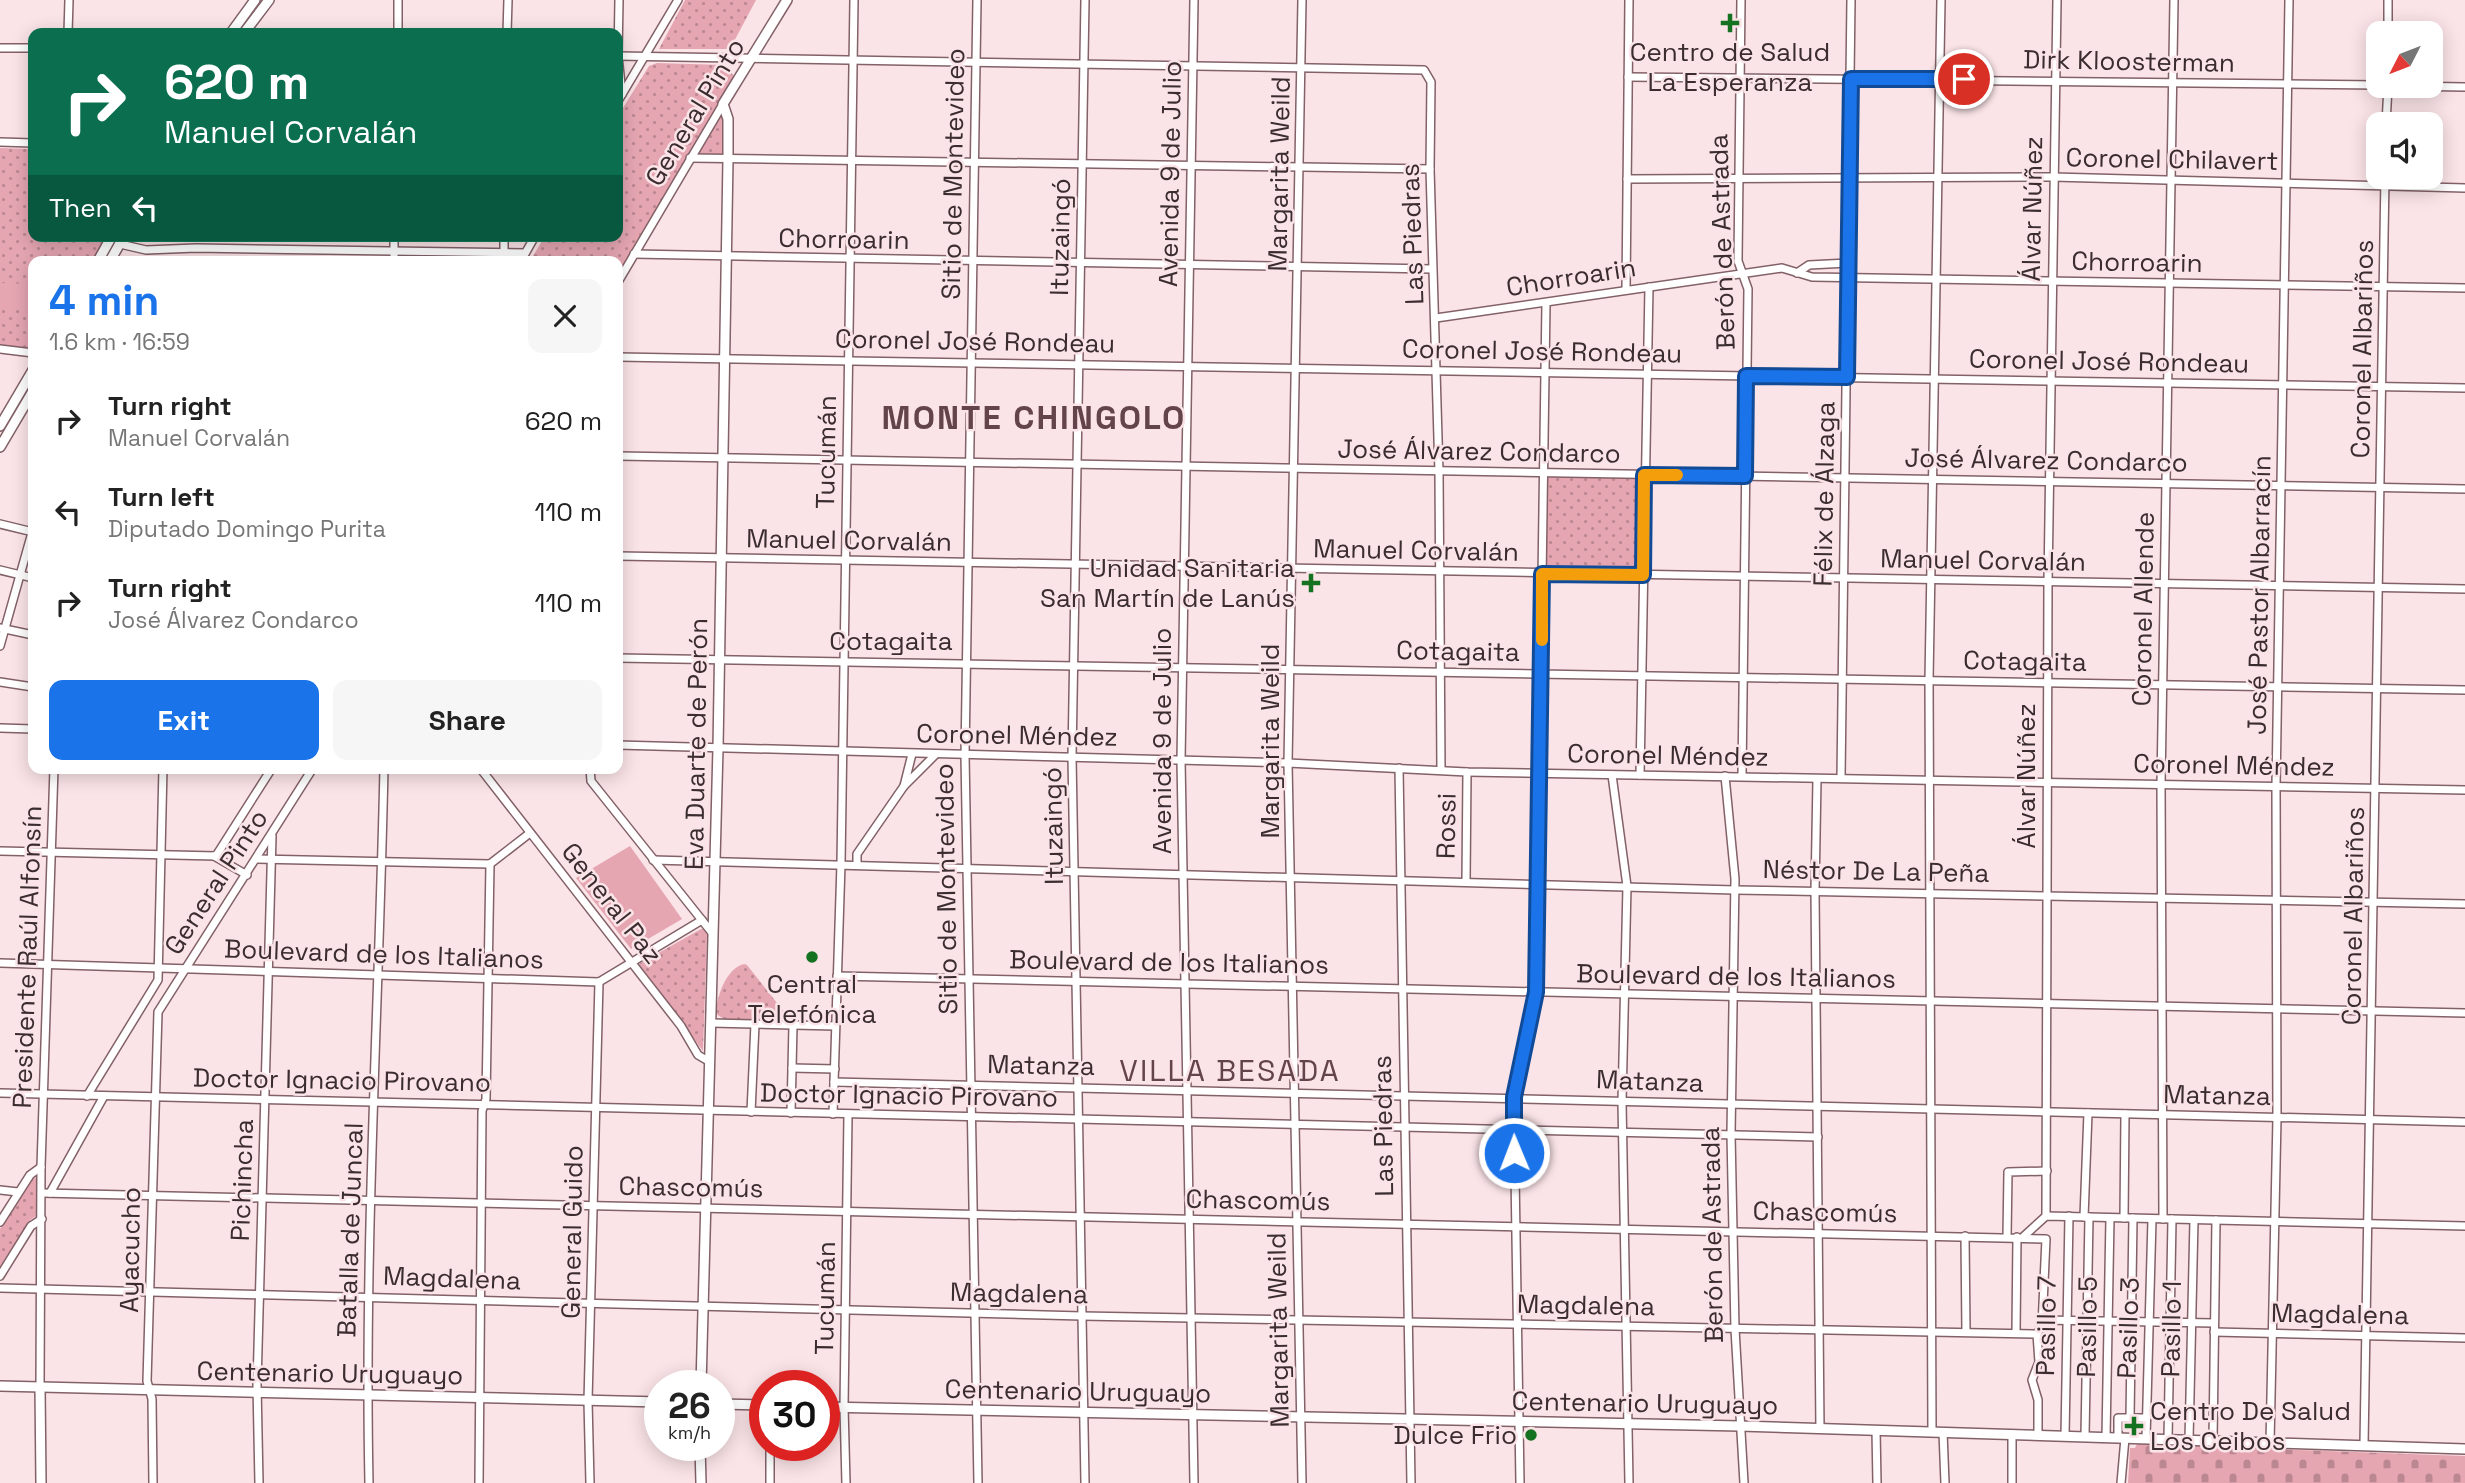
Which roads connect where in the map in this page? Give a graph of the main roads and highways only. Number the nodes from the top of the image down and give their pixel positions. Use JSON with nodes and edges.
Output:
{"nodes":[{"id":1,"x":255,"y":0,"type":"edge"},
{"id":2,"x":268,"y":0,"type":"edge"},
{"id":3,"x":787,"y":0,"type":"edge"},
{"id":4,"x":235,"y":28,"type":"edge"},
{"id":5,"x":248,"y":28,"type":"edge"},
{"id":6,"x":723,"y":104,"type":"joint"},
{"id":7,"x":28,"y":378,"type":"edge"},
{"id":8,"x":28,"y":399,"type":"edge"},
{"id":9,"x":0,"y":426,"type":"edge"},
{"id":10,"x":0,"y":447,"type":"edge"},
{"id":11,"x":702,"y":1370,"type":"edge"},
{"id":12,"x":0,"y":1386,"type":"edge"},
{"id":13,"x":40,"y":1387,"type":"junction"},
{"id":14,"x":644,"y":1402,"type":"edge"},
{"id":15,"x":840,"y":1407,"type":"edge"},
{"id":16,"x":2465,"y":1449,"type":"edge"},
{"id":17,"x":701,"y":1461,"type":"edge"},
{"id":18,"x":41,"y":1483,"type":"edge"},
{"id":19,"x":701,"y":1483,"type":"edge"}],
"edges":[{"from":1,"to":4,"type":"main road"},
{"from":2,"to":5,"type":"main road"},
{"from":3,"to":6,"type":"main road","name":"General Pinto"},
{"from":6,"to":11,"type":"main road","name":"Eva Duarte de Perón"},
{"from":7,"to":9,"type":"main road"},
{"from":8,"to":10,"type":"main road"},
{"from":12,"to":13,"type":"main road","name":"Centenario Uruguayo"},
{"from":13,"to":14,"type":"main road","name":"Centenario Uruguayo"},
{"from":13,"to":18,"type":"main road","name":"Presidente Raúl Alfonsín"},
{"from":15,"to":16,"type":"main road","name":"Centenario Uruguayo"},
{"from":17,"to":19,"type":"main road"}]}
